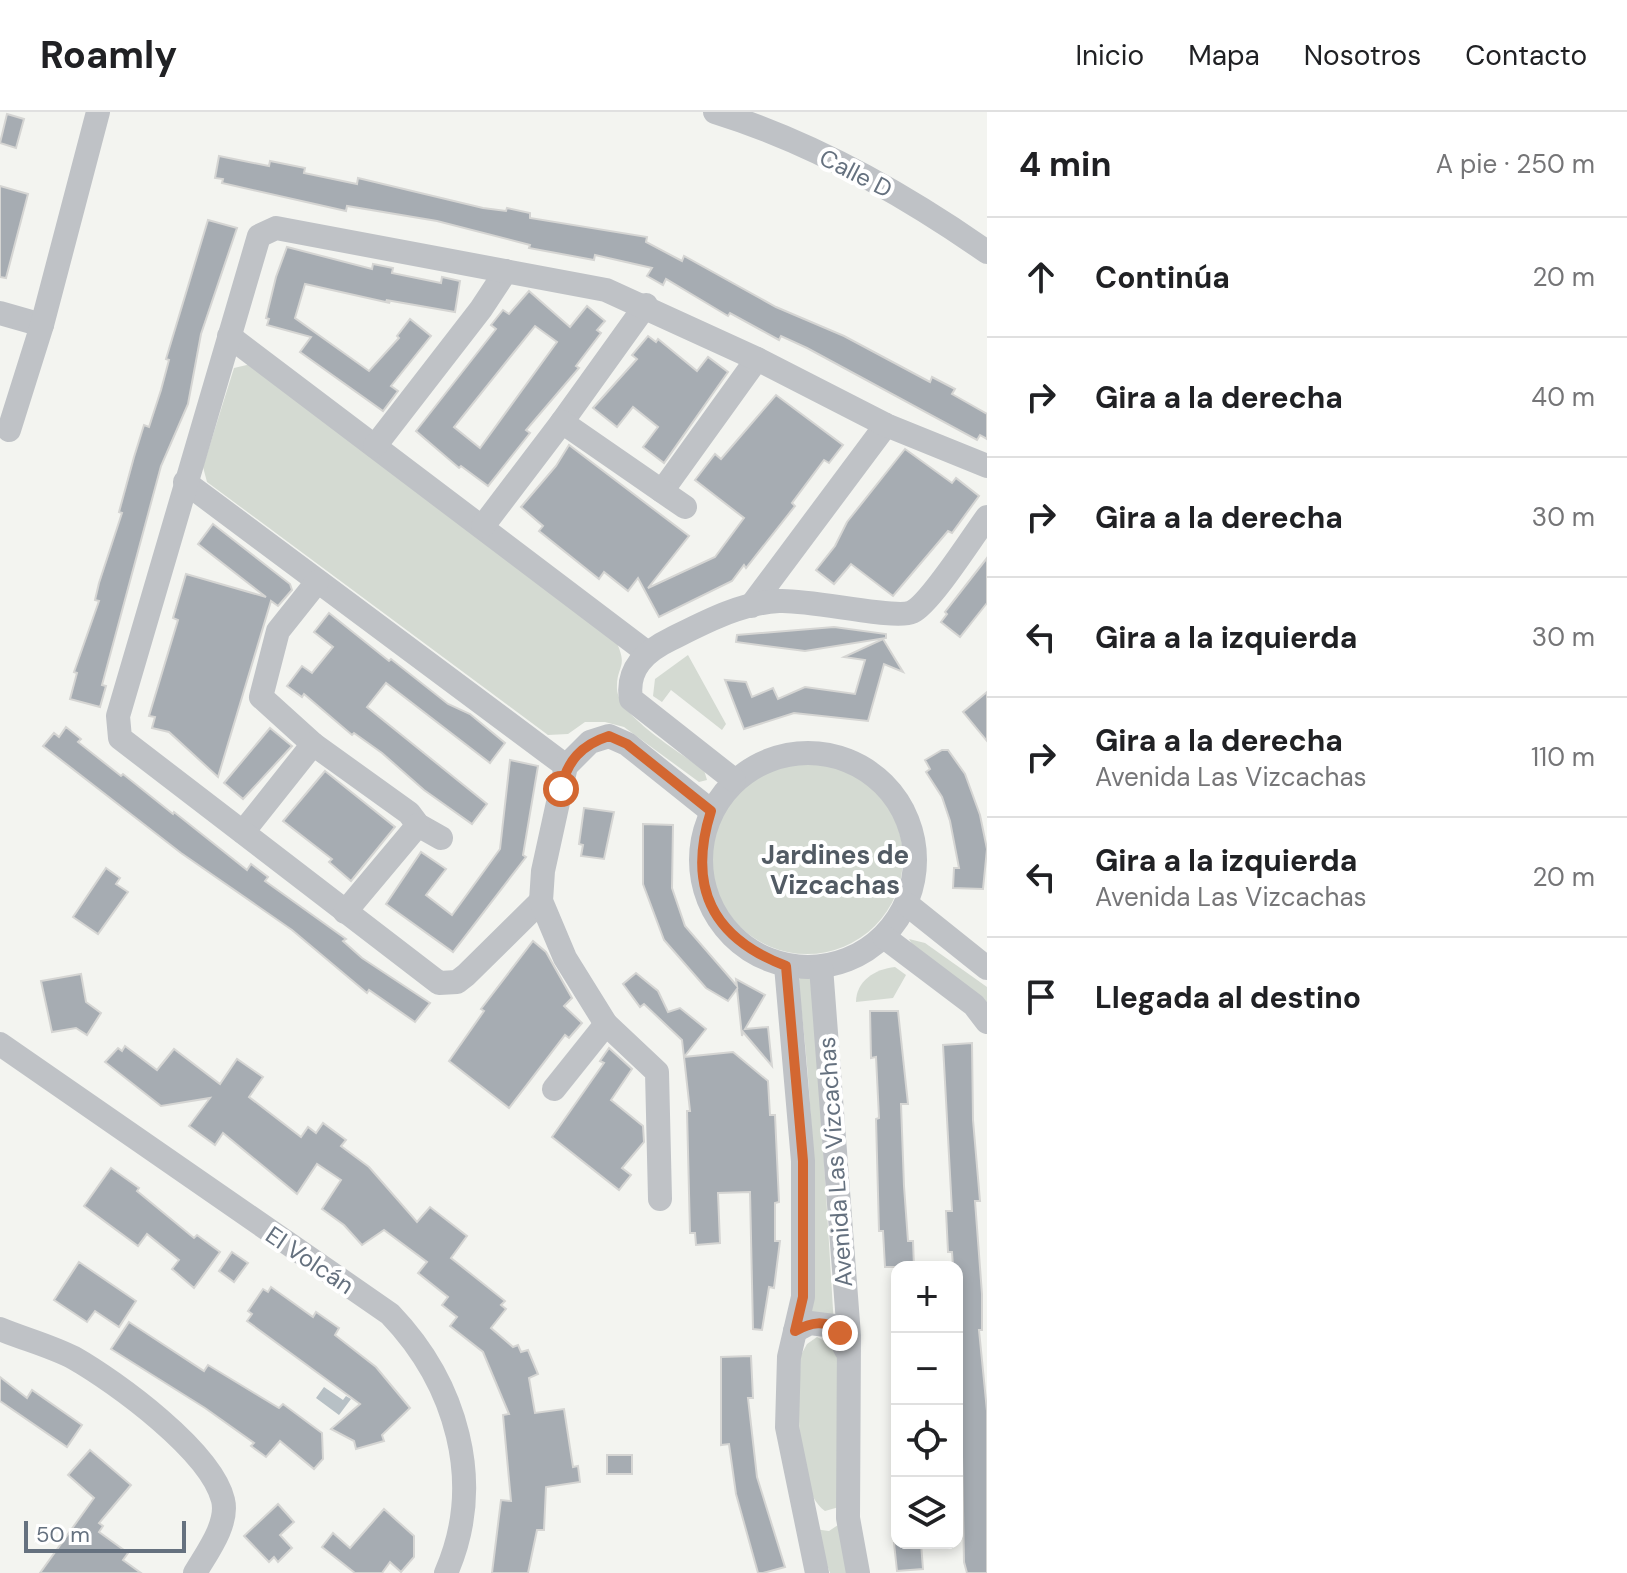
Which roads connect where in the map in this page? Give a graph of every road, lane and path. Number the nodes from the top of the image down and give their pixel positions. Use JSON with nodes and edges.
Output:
{"nodes":[{"id":1,"x":98,"y":112,"type":"edge"},
{"id":2,"x":715,"y":112,"type":"edge"},
{"id":3,"x":987,"y":252,"type":"edge"},
{"id":4,"x":506,"y":271,"type":"junction"},
{"id":5,"x":646,"y":305,"type":"junction"},
{"id":6,"x":0,"y":313,"type":"edge"},
{"id":7,"x":42,"y":325,"type":"junction"},
{"id":8,"x":229,"y":336,"type":"junction"},
{"id":9,"x":757,"y":359,"type":"junction"},
{"id":10,"x":562,"y":422,"type":"junction"},
{"id":11,"x":886,"y":425,"type":"junction"},
{"id":12,"x":9,"y":430,"type":"dead end"},
{"id":13,"x":375,"y":446,"type":"junction"},
{"id":14,"x":987,"y":466,"type":"edge"},
{"id":15,"x":185,"y":482,"type":"junction"},
{"id":16,"x":662,"y":491,"type":"junction"},
{"id":17,"x":685,"y":507,"type":"dead end"},
{"id":18,"x":987,"y":517,"type":"edge"},
{"id":19,"x":483,"y":526,"type":"junction"},
{"id":20,"x":317,"y":582,"type":"junction"},
{"id":21,"x":751,"y":606,"type":"junction"},
{"id":22,"x":645,"y":651,"type":"junction"},
{"id":23,"x":313,"y":744,"type":"junction"},
{"id":24,"x":566,"y":766,"type":"junction"},
{"id":25,"x":734,"y":780,"type":"junction"},
{"id":26,"x":711,"y":811,"type":"junction"},
{"id":27,"x":418,"y":825,"type":"junction"},
{"id":28,"x":243,"y":832,"type":"junction"},
{"id":29,"x":441,"y":838,"type":"dead end"},
{"id":30,"x":541,"y":901,"type":"junction"},
{"id":31,"x":908,"y":905,"type":"junction"},
{"id":32,"x":345,"y":912,"type":"junction"},
{"id":33,"x":884,"y":937,"type":"junction"},
{"id":34,"x":786,"y":966,"type":"junction"},
{"id":35,"x":821,"y":967,"type":"junction"},
{"id":36,"x":987,"y":968,"type":"edge"},
{"id":37,"x":987,"y":1022,"type":"edge"},
{"id":38,"x":606,"y":1024,"type":"junction"},
{"id":39,"x":0,"y":1046,"type":"edge"},
{"id":40,"x":554,"y":1089,"type":"dead end"},
{"id":41,"x":660,"y":1199,"type":"dead end"},
{"id":42,"x":0,"y":1329,"type":"edge"},
{"id":43,"x":795,"y":1331,"type":"junction"},
{"id":44,"x":848,"y":1356,"type":"junction"},
{"id":45,"x":805,"y":1515,"type":"junction"},
{"id":46,"x":848,"y":1518,"type":"junction"},
{"id":47,"x":195,"y":1573,"type":"edge"},
{"id":48,"x":446,"y":1573,"type":"edge"},
{"id":49,"x":817,"y":1573,"type":"edge"},
{"id":50,"x":858,"y":1573,"type":"edge"}],
"edges":[{"from":1,"to":7,"type":"street"},
{"from":2,"to":3,"type":"street","name":"Calle D"},
{"from":4,"to":5,"type":"street"},
{"from":4,"to":8,"type":"street"},
{"from":4,"to":13,"type":"street"},
{"from":5,"to":9,"type":"street"},
{"from":5,"to":10,"type":"street"},
{"from":6,"to":7,"type":"street"},
{"from":7,"to":12,"type":"street"},
{"from":8,"to":13,"type":"street"},
{"from":8,"to":15,"type":"street"},
{"from":9,"to":11,"type":"street"},
{"from":9,"to":16,"type":"street"},
{"from":10,"to":16,"type":"street"},
{"from":10,"to":19,"type":"street"},
{"from":11,"to":14,"type":"street"},
{"from":11,"to":21,"type":"street"},
{"from":13,"to":19,"type":"street"},
{"from":15,"to":20,"type":"street"},
{"from":15,"to":28,"type":"street"},
{"from":16,"to":17,"type":"street"},
{"from":18,"to":21,"type":"street"},
{"from":19,"to":22,"type":"street"},
{"from":20,"to":23,"type":"street"},
{"from":20,"to":24,"type":"street"},
{"from":21,"to":22,"type":"street"},
{"from":22,"to":25,"type":"street"},
{"from":23,"to":27,"type":"street"},
{"from":23,"to":28,"type":"street"},
{"from":24,"to":26,"type":"street"},
{"from":24,"to":30,"type":"street"},
{"from":25,"to":26,"type":"street"},
{"from":25,"to":31,"type":"street"},
{"from":26,"to":34,"type":"street"},
{"from":27,"to":29,"type":"street"},
{"from":27,"to":32,"type":"street"},
{"from":28,"to":32,"type":"street"},
{"from":30,"to":32,"type":"street"},
{"from":30,"to":38,"type":"street"},
{"from":31,"to":33,"type":"street"},
{"from":31,"to":36,"type":"street"},
{"from":33,"to":35,"type":"street"},
{"from":33,"to":37,"type":"street"},
{"from":34,"to":35,"type":"street"},
{"from":34,"to":43,"type":"street","name":"Avenida Las Vizcachas"},
{"from":35,"to":44,"type":"street","name":"Avenida Las Vizcachas"},
{"from":38,"to":40,"type":"street"},
{"from":38,"to":41,"type":"street"},
{"from":39,"to":48,"type":"street","name":"El Volcán"},
{"from":42,"to":47,"type":"street"},
{"from":43,"to":44,"type":"street","name":"Avenida Las Vizcachas"},
{"from":43,"to":45,"type":"street","name":"Avenida Las Vizcachas"},
{"from":44,"to":46,"type":"street","name":"Avenida Las Vizcachas"},
{"from":45,"to":46,"type":"street"},
{"from":45,"to":49,"type":"street","name":"Avenida Las Vizcachas"},
{"from":46,"to":50,"type":"street","name":"Avenida Las Vizcachas"}]}
